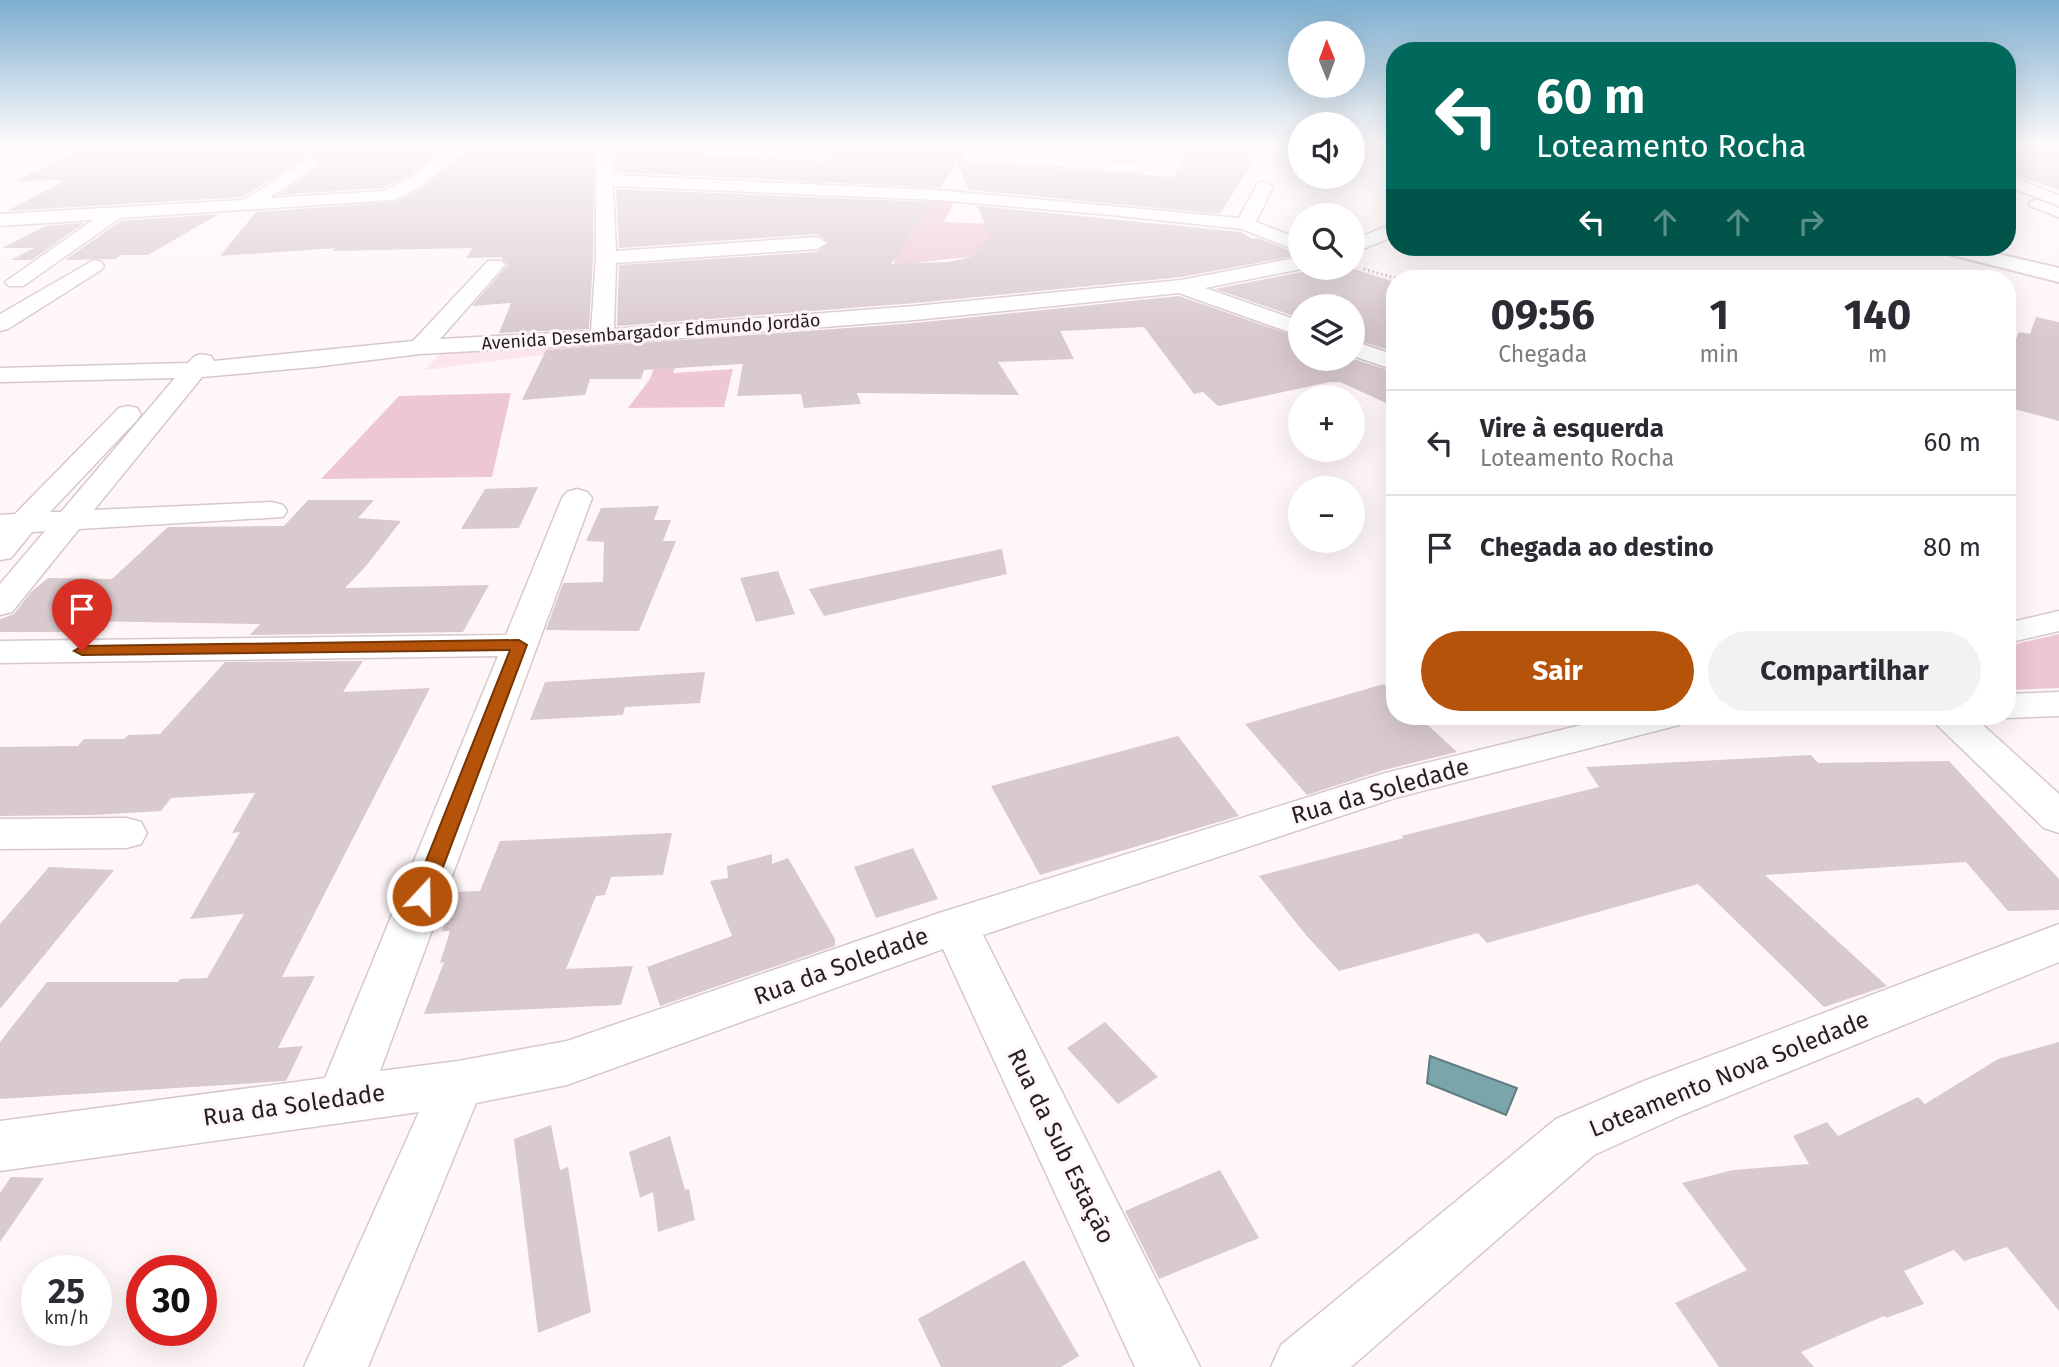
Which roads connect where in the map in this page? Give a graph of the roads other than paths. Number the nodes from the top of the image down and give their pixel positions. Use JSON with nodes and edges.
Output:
{"nodes":[{"id":1,"x":201,"y":208,"type":"edge"},
{"id":2,"x":605,"y":208,"type":"edge"},
{"id":3,"x":1085,"y":208,"type":"edge"},
{"id":4,"x":1253,"y":208,"type":"edge"},
{"id":5,"x":1111,"y":210,"type":"joint"},
{"id":6,"x":115,"y":213,"type":"junction"},
{"id":7,"x":0,"y":219,"type":"edge"},
{"id":8,"x":1245,"y":224,"type":"junction"},
{"id":9,"x":1386,"y":233,"type":"edge"},
{"id":10,"x":1288,"y":241,"type":"edge"},
{"id":11,"x":1365,"y":242,"type":"edge"},
{"id":12,"x":817,"y":243,"type":"dead end"},
{"id":13,"x":1980,"y":256,"type":"edge"},
{"id":14,"x":606,"y":258,"type":"junction"},
{"id":15,"x":495,"y":265,"type":"dead end"},
{"id":16,"x":1288,"y":265,"type":"edge"},
{"id":17,"x":94,"y":266,"type":"dead end"},
{"id":18,"x":2059,"y":275,"type":"edge"},
{"id":19,"x":16,"y":282,"type":"dead end"},
{"id":20,"x":1181,"y":286,"type":"junction"},
{"id":21,"x":0,"y":324,"type":"edge"},
{"id":22,"x":1288,"y":325,"type":"edge"},
{"id":23,"x":602,"y":337,"type":"junction"},
{"id":24,"x":420,"y":347,"type":"junction"},
{"id":25,"x":1365,"y":352,"type":"edge"},
{"id":26,"x":1386,"y":360,"type":"edge"},
{"id":27,"x":0,"y":361,"type":"edge"},
{"id":28,"x":189,"y":364,"type":"junction"},
{"id":29,"x":0,"y":375,"type":"edge"},
{"id":30,"x":577,"y":498,"type":"dead end"},
{"id":31,"x":272,"y":511,"type":"dead end"},
{"id":32,"x":69,"y":520,"type":"junction"},
{"id":33,"x":12,"y":523,"type":"edge"},
{"id":34,"x":0,"y":551,"type":"edge"},
{"id":35,"x":0,"y":605,"type":"edge"},
{"id":36,"x":2059,"y":621,"type":"edge"},
{"id":37,"x":2016,"y":630,"type":"edge"},
{"id":38,"x":519,"y":645,"type":"junction"},
{"id":39,"x":0,"y":652,"type":"edge"},
{"id":40,"x":2059,"y":704,"type":"edge"},
{"id":41,"x":2016,"y":706,"type":"edge"},
{"id":42,"x":1631,"y":725,"type":"edge"},
{"id":43,"x":1960,"y":725,"type":"edge"},
{"id":44,"x":2059,"y":818,"type":"edge"},
{"id":45,"x":126,"y":833,"type":"dead end"},
{"id":46,"x":0,"y":834,"type":"edge"},
{"id":47,"x":955,"y":926,"type":"junction"},
{"id":48,"x":2059,"y":942,"type":"edge"},
{"id":49,"x":458,"y":1084,"type":"junction"},
{"id":50,"x":344,"y":1097,"type":"junction"},
{"id":51,"x":0,"y":1146,"type":"edge"},
{"id":52,"x":335,"y":1367,"type":"edge"},
{"id":53,"x":1168,"y":1367,"type":"edge"},
{"id":54,"x":1303,"y":1367,"type":"edge"}],
"edges":[{"from":1,"to":6,"type":"street"},
{"from":2,"to":14,"type":"street"},
{"from":3,"to":5,"type":"street"},
{"from":4,"to":8,"type":"street"},
{"from":5,"to":8,"type":"street"},
{"from":6,"to":7,"type":"street"},
{"from":6,"to":19,"type":"street"},
{"from":8,"to":10,"type":"street"},
{"from":9,"to":11,"type":"street"},
{"from":12,"to":14,"type":"street"},
{"from":13,"to":18,"type":"street"},
{"from":14,"to":23,"type":"street"},
{"from":15,"to":24,"type":"street"},
{"from":16,"to":20,"type":"street","name":"Avenida Desembargador Edmundo Jordão"},
{"from":17,"to":21,"type":"street"},
{"from":20,"to":22,"type":"street"},
{"from":20,"to":23,"type":"street","name":"Avenida Desembargador Edmundo Jordão"},
{"from":23,"to":24,"type":"street","name":"Avenida Desembargador Edmundo Jordão"},
{"from":24,"to":28,"type":"street","name":"Avenida Desembargador Edmundo Jordão"},
{"from":25,"to":26,"type":"street"},
{"from":27,"to":28,"type":"street"},
{"from":28,"to":29,"type":"street","name":"Avenida Desembargador Edmundo Jordão"},
{"from":28,"to":32,"type":"street"},
{"from":28,"to":33,"type":"street"},
{"from":30,"to":38,"type":"street"},
{"from":31,"to":32,"type":"street"},
{"from":32,"to":33,"type":"street"},
{"from":32,"to":35,"type":"street"},
{"from":33,"to":34,"type":"street"},
{"from":36,"to":37,"type":"street"},
{"from":38,"to":39,"type":"street"},
{"from":38,"to":50,"type":"street"},
{"from":40,"to":41,"type":"street"},
{"from":42,"to":47,"type":"street","name":"Rua da Soledade"},
{"from":43,"to":44,"type":"street"},
{"from":45,"to":46,"type":"street"},
{"from":47,"to":49,"type":"street","name":"Rua da Soledade"},
{"from":47,"to":53,"type":"street","name":"Rua da Sub Estação"},
{"from":48,"to":54,"type":"street","name":"Loteamento Nova Soledade"},
{"from":49,"to":50,"type":"street","name":"Rua da Soledade"},
{"from":49,"to":52,"type":"street"},
{"from":50,"to":51,"type":"street","name":"Rua da Soledade"}]}
